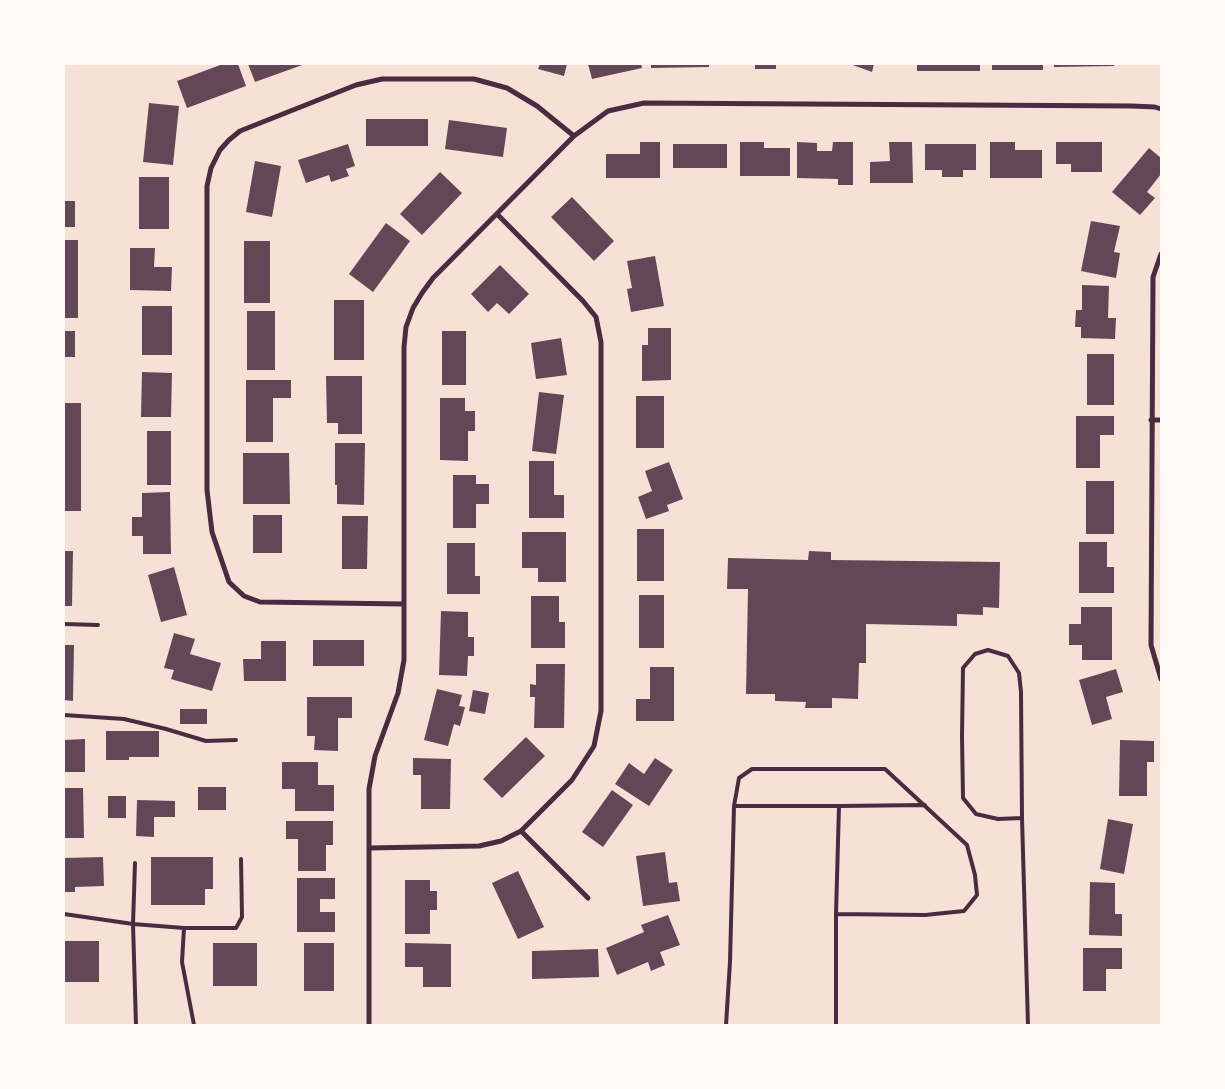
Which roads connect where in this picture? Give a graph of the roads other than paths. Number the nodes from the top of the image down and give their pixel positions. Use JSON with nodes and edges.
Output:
{"nodes":[{"id":1,"x":1161,"y":109,"type":"edge"},
{"id":2,"x":574,"y":136,"type":"junction"},
{"id":3,"x":497,"y":214,"type":"junction"},
{"id":4,"x":1161,"y":254,"type":"edge"},
{"id":5,"x":1151,"y":420,"type":"junction"},
{"id":6,"x":1161,"y":420,"type":"edge"},
{"id":7,"x":404,"y":604,"type":"junction"},
{"id":8,"x":64,"y":624,"type":"edge"},
{"id":9,"x":98,"y":625,"type":"dead end"},
{"id":10,"x":1161,"y":679,"type":"edge"},
{"id":11,"x":64,"y":715,"type":"edge"},
{"id":12,"x":236,"y":740,"type":"dead end"},
{"id":13,"x":925,"y":805,"type":"junction"},
{"id":14,"x":734,"y":806,"type":"junction"},
{"id":15,"x":839,"y":806,"type":"junction"},
{"id":16,"x":1022,"y":818,"type":"junction"},
{"id":17,"x":521,"y":831,"type":"junction"},
{"id":18,"x":369,"y":848,"type":"junction"},
{"id":19,"x":241,"y":859,"type":"dead end"},
{"id":20,"x":135,"y":863,"type":"dead end"},
{"id":21,"x":588,"y":898,"type":"dead end"},
{"id":22,"x":64,"y":914,"type":"edge"},
{"id":23,"x":836,"y":914,"type":"junction"},
{"id":24,"x":133,"y":924,"type":"junction"},
{"id":25,"x":184,"y":928,"type":"junction"},
{"id":26,"x":136,"y":1025,"type":"edge"},
{"id":27,"x":194,"y":1025,"type":"edge"},
{"id":28,"x":369,"y":1025,"type":"edge"},
{"id":29,"x":726,"y":1025,"type":"edge"},
{"id":30,"x":836,"y":1025,"type":"edge"},
{"id":31,"x":1028,"y":1025,"type":"edge"}],
"edges":[{"from":1,"to":2,"type":"street"},
{"from":2,"to":3,"type":"street"},
{"from":2,"to":7,"type":"street"},
{"from":3,"to":7,"type":"street"},
{"from":3,"to":17,"type":"street"},
{"from":4,"to":5,"type":"street"},
{"from":5,"to":6,"type":"street"},
{"from":5,"to":10,"type":"street"},
{"from":7,"to":18,"type":"street"},
{"from":8,"to":9,"type":"lane"},
{"from":11,"to":12,"type":"lane"},
{"from":13,"to":14,"type":"lane"},
{"from":13,"to":15,"type":"lane"},
{"from":13,"to":23,"type":"lane"},
{"from":14,"to":15,"type":"lane"},
{"from":14,"to":29,"type":"lane"},
{"from":15,"to":23,"type":"lane"},
{"from":16,"to":16,"type":"lane"},
{"from":16,"to":31,"type":"lane"},
{"from":17,"to":18,"type":"street"},
{"from":17,"to":21,"type":"street"},
{"from":18,"to":28,"type":"street"},
{"from":19,"to":25,"type":"lane"},
{"from":20,"to":24,"type":"lane"},
{"from":22,"to":24,"type":"lane"},
{"from":23,"to":30,"type":"lane"},
{"from":24,"to":25,"type":"lane"},
{"from":24,"to":26,"type":"lane"},
{"from":25,"to":27,"type":"lane"}]}
